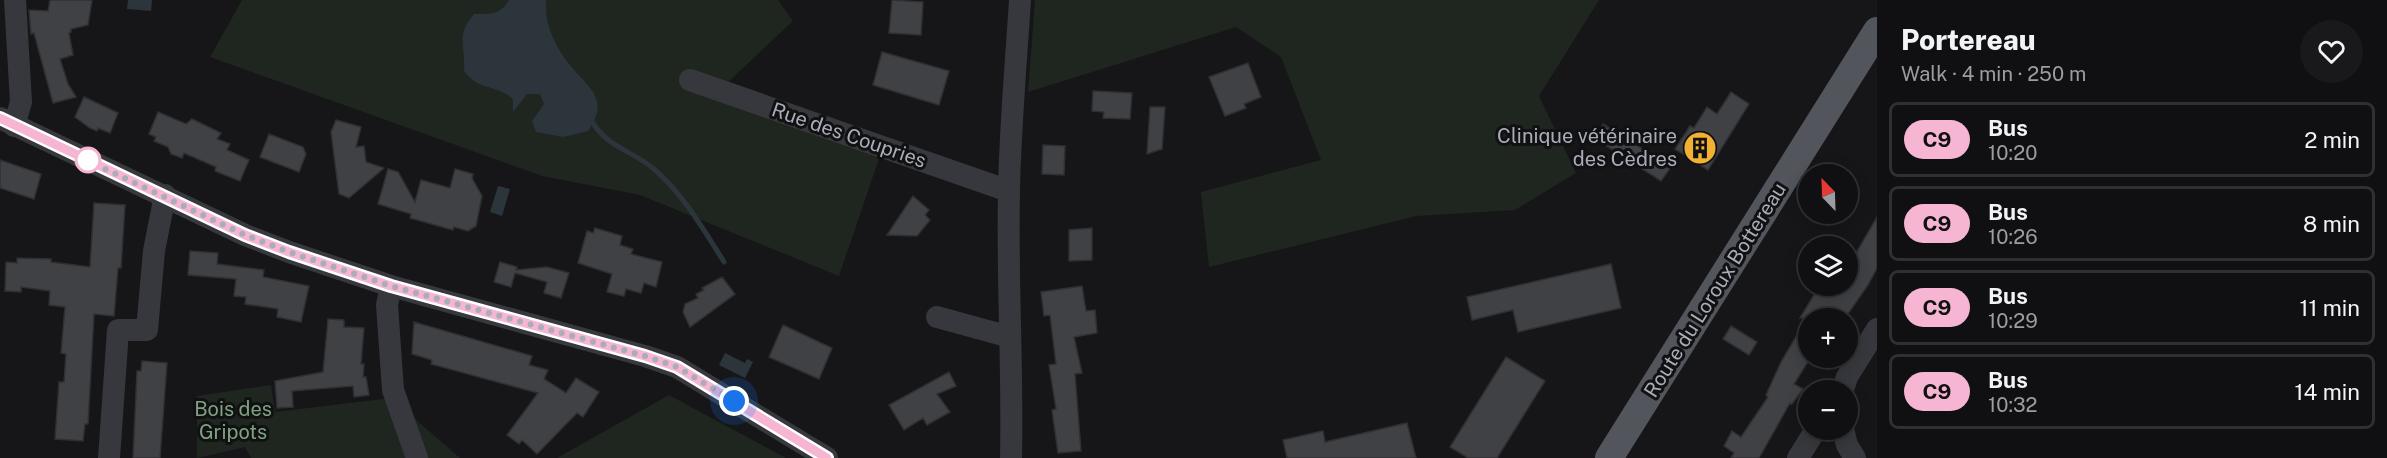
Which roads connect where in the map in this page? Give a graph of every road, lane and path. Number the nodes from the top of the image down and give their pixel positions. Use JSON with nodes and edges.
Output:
{"nodes":[{"id":1,"x":15,"y":0,"type":"edge"},
{"id":2,"x":1020,"y":0,"type":"edge"},
{"id":3,"x":1877,"y":31,"type":"edge"},
{"id":4,"x":690,"y":80,"type":"dead end"},
{"id":5,"x":7,"y":122,"type":"edge"},
{"id":6,"x":1009,"y":191,"type":"junction"},
{"id":7,"x":165,"y":195,"type":"junction"},
{"id":8,"x":391,"y":286,"type":"junction"},
{"id":9,"x":938,"y":317,"type":"dead end"},
{"id":10,"x":1877,"y":329,"type":"edge"},
{"id":11,"x":1010,"y":337,"type":"junction"},
{"id":12,"x":1846,"y":380,"type":"edge"},
{"id":13,"x":1809,"y":440,"type":"edge"},
{"id":14,"x":1846,"y":440,"type":"edge"},
{"id":15,"x":109,"y":458,"type":"edge"},
{"id":16,"x":417,"y":458,"type":"edge"},
{"id":17,"x":827,"y":458,"type":"edge"},
{"id":18,"x":1011,"y":458,"type":"edge"},
{"id":19,"x":1609,"y":458,"type":"edge"},
{"id":20,"x":1798,"y":458,"type":"edge"},
{"id":21,"x":1855,"y":458,"type":"edge"}],
"edges":[{"from":1,"to":5,"type":"street"},
{"from":2,"to":6,"type":"street"},
{"from":3,"to":19,"type":"main road","name":"Route du Loroux Bottereau"},
{"from":4,"to":6,"type":"street","name":"Rue des Coupries"},
{"from":5,"to":7,"type":"street"},
{"from":6,"to":11,"type":"street"},
{"from":7,"to":8,"type":"street"},
{"from":7,"to":15,"type":"street"},
{"from":8,"to":16,"type":"street"},
{"from":8,"to":17,"type":"street"},
{"from":9,"to":11,"type":"street"},
{"from":10,"to":12,"type":"street"},
{"from":11,"to":18,"type":"street"},
{"from":13,"to":20,"type":"street"},
{"from":14,"to":21,"type":"street"}]}
